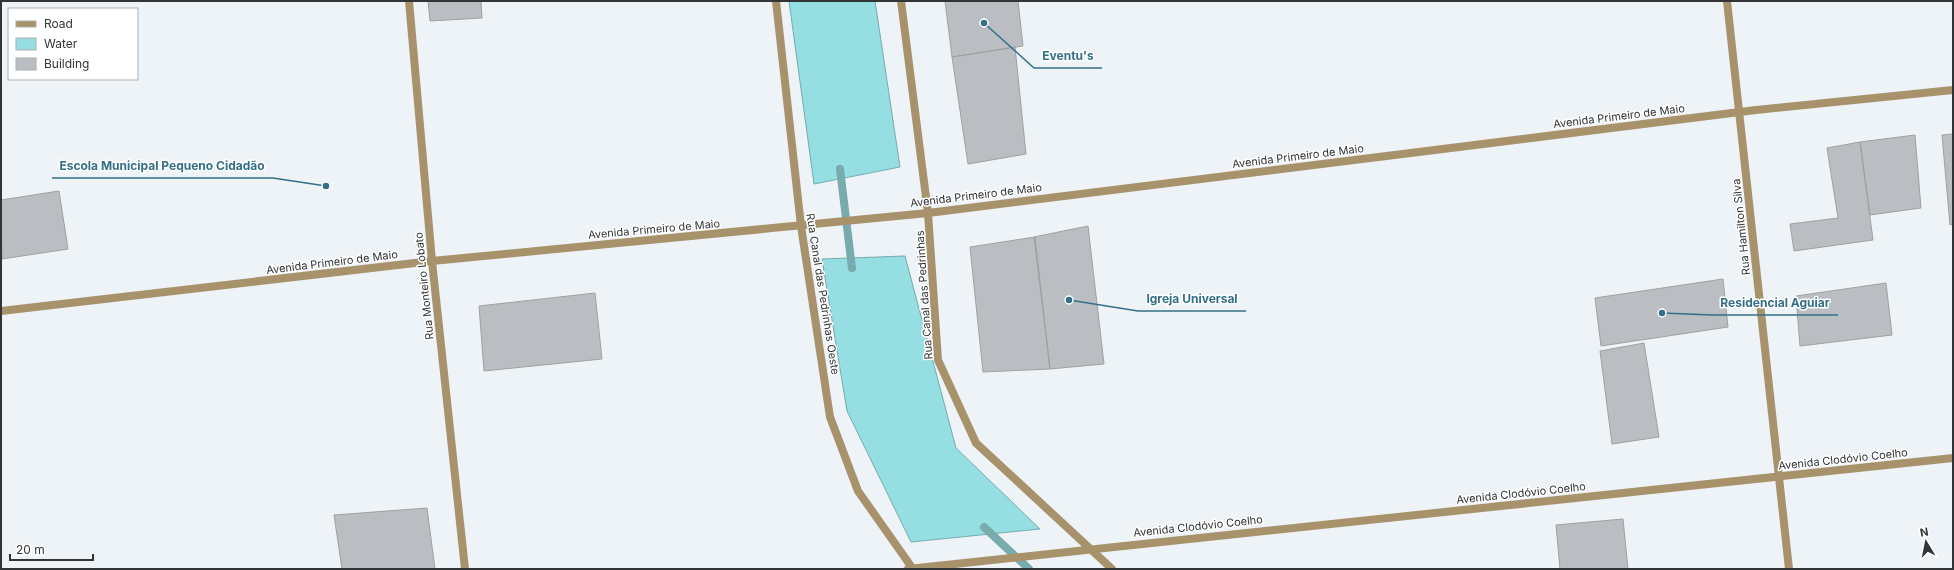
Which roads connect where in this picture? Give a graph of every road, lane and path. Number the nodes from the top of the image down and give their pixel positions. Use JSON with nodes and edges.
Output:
{"nodes":[{"id":1,"x":409,"y":1,"type":"edge"},
{"id":2,"x":776,"y":1,"type":"edge"},
{"id":3,"x":901,"y":1,"type":"edge"},
{"id":4,"x":1727,"y":1,"type":"edge"},
{"id":5,"x":1953,"y":90,"type":"edge"},
{"id":6,"x":1739,"y":112,"type":"junction"},
{"id":7,"x":928,"y":213,"type":"junction"},
{"id":8,"x":801,"y":226,"type":"junction"},
{"id":9,"x":432,"y":261,"type":"junction"},
{"id":10,"x":1,"y":311,"type":"edge"},
{"id":11,"x":1953,"y":458,"type":"edge"},
{"id":12,"x":1780,"y":477,"type":"junction"},
{"id":13,"x":1090,"y":548,"type":"junction"},
{"id":14,"x":465,"y":569,"type":"edge"},
{"id":15,"x":908,"y":569,"type":"edge"},
{"id":16,"x":913,"y":569,"type":"edge"},
{"id":17,"x":1112,"y":569,"type":"edge"},
{"id":18,"x":1789,"y":569,"type":"edge"}],
"edges":[{"from":1,"to":9,"type":"street","name":"Rua Monteiro Lobato"},
{"from":2,"to":8,"type":"street","name":"Rua Canal das Pedrinhas Oeste"},
{"from":3,"to":7,"type":"street","name":"Rua Canal das Pedrinhas"},
{"from":4,"to":6,"type":"street","name":"Rua Hamilton Silva"},
{"from":5,"to":6,"type":"street","name":"Avenida Primeiro de Maio"},
{"from":6,"to":7,"type":"street","name":"Avenida Primeiro de Maio"},
{"from":6,"to":12,"type":"street","name":"Rua Hamilton Silva"},
{"from":7,"to":8,"type":"street","name":"Avenida Primeiro de Maio"},
{"from":7,"to":13,"type":"street","name":"Rua Canal das Pedrinhas"},
{"from":8,"to":9,"type":"street","name":"Avenida Primeiro de Maio"},
{"from":8,"to":16,"type":"street","name":"Rua Canal das Pedrinhas Oeste"},
{"from":9,"to":10,"type":"street","name":"Avenida Primeiro de Maio"},
{"from":9,"to":14,"type":"street","name":"Rua Monteiro Lobato"},
{"from":11,"to":12,"type":"street","name":"Avenida Clodóvio Coelho"},
{"from":12,"to":13,"type":"street","name":"Avenida Clodóvio Coelho"},
{"from":12,"to":18,"type":"street","name":"Rua Hamilton Silva"},
{"from":13,"to":16,"type":"street","name":"Avenida Clodóvio Coelho"},
{"from":13,"to":17,"type":"street","name":"Rua Canal das Pedrinhas"},
{"from":15,"to":16,"type":"street"}]}
